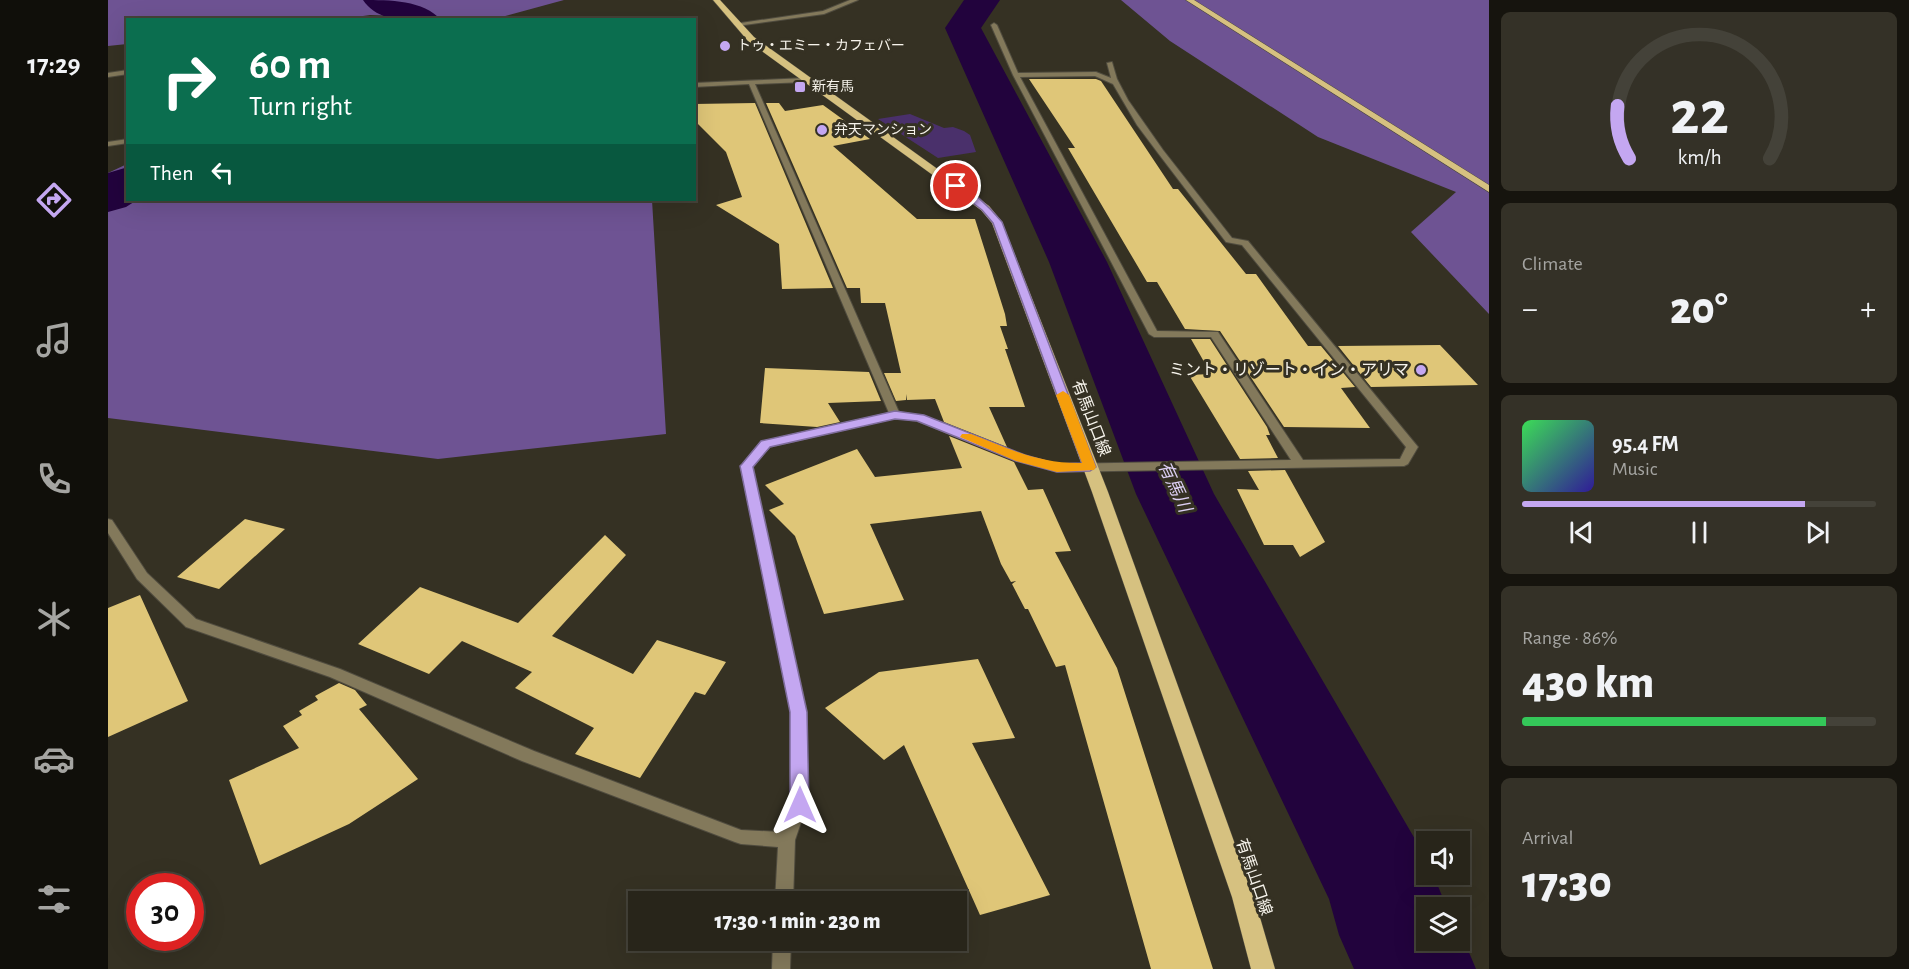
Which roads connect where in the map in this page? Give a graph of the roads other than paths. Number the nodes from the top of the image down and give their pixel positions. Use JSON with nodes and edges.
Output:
{"nodes":[{"id":1,"x":716,"y":0,"type":"edge"},
{"id":2,"x":855,"y":0,"type":"edge"},
{"id":3,"x":1189,"y":0,"type":"edge"},
{"id":4,"x":737,"y":24,"type":"junction"},
{"id":5,"x":994,"y":25,"type":"dead end"},
{"id":6,"x":1110,"y":63,"type":"dead end"},
{"id":7,"x":126,"y":72,"type":"edge"},
{"id":8,"x":108,"y":75,"type":"edge"},
{"id":9,"x":1016,"y":75,"type":"junction"},
{"id":10,"x":806,"y":80,"type":"junction"},
{"id":11,"x":751,"y":82,"type":"junction"},
{"id":12,"x":1114,"y":82,"type":"junction"},
{"id":13,"x":696,"y":85,"type":"edge"},
{"id":14,"x":126,"y":141,"type":"edge"},
{"id":15,"x":108,"y":144,"type":"edge"},
{"id":16,"x":1489,"y":189,"type":"edge"},
{"id":17,"x":895,"y":415,"type":"junction"},
{"id":18,"x":1299,"y":463,"type":"junction"},
{"id":19,"x":1090,"y":467,"type":"junction"},
{"id":20,"x":108,"y":523,"type":"edge"},
{"id":21,"x":788,"y":840,"type":"junction"},
{"id":22,"x":785,"y":891,"type":"edge"},
{"id":23,"x":782,"y":951,"type":"edge"},
{"id":24,"x":781,"y":969,"type":"edge"},
{"id":25,"x":1263,"y":969,"type":"edge"}],
"edges":[{"from":1,"to":4,"type":"main road","name":"有馬山口線"},
{"from":2,"to":4,"type":"street"},
{"from":3,"to":16,"type":"main road"},
{"from":4,"to":10,"type":"main road","name":"有馬山口線"},
{"from":5,"to":9,"type":"street"},
{"from":6,"to":12,"type":"street"},
{"from":7,"to":8,"type":"street"},
{"from":9,"to":12,"type":"street"},
{"from":9,"to":18,"type":"street"},
{"from":10,"to":11,"type":"street"},
{"from":10,"to":19,"type":"main road","name":"有馬山口線"},
{"from":11,"to":13,"type":"street"},
{"from":11,"to":17,"type":"street"},
{"from":12,"to":18,"type":"street"},
{"from":14,"to":15,"type":"street"},
{"from":17,"to":19,"type":"street"},
{"from":17,"to":21,"type":"street"},
{"from":18,"to":19,"type":"street"},
{"from":19,"to":25,"type":"main road","name":"有馬山口線"},
{"from":20,"to":21,"type":"street"},
{"from":21,"to":22,"type":"street"},
{"from":23,"to":24,"type":"street"}]}
